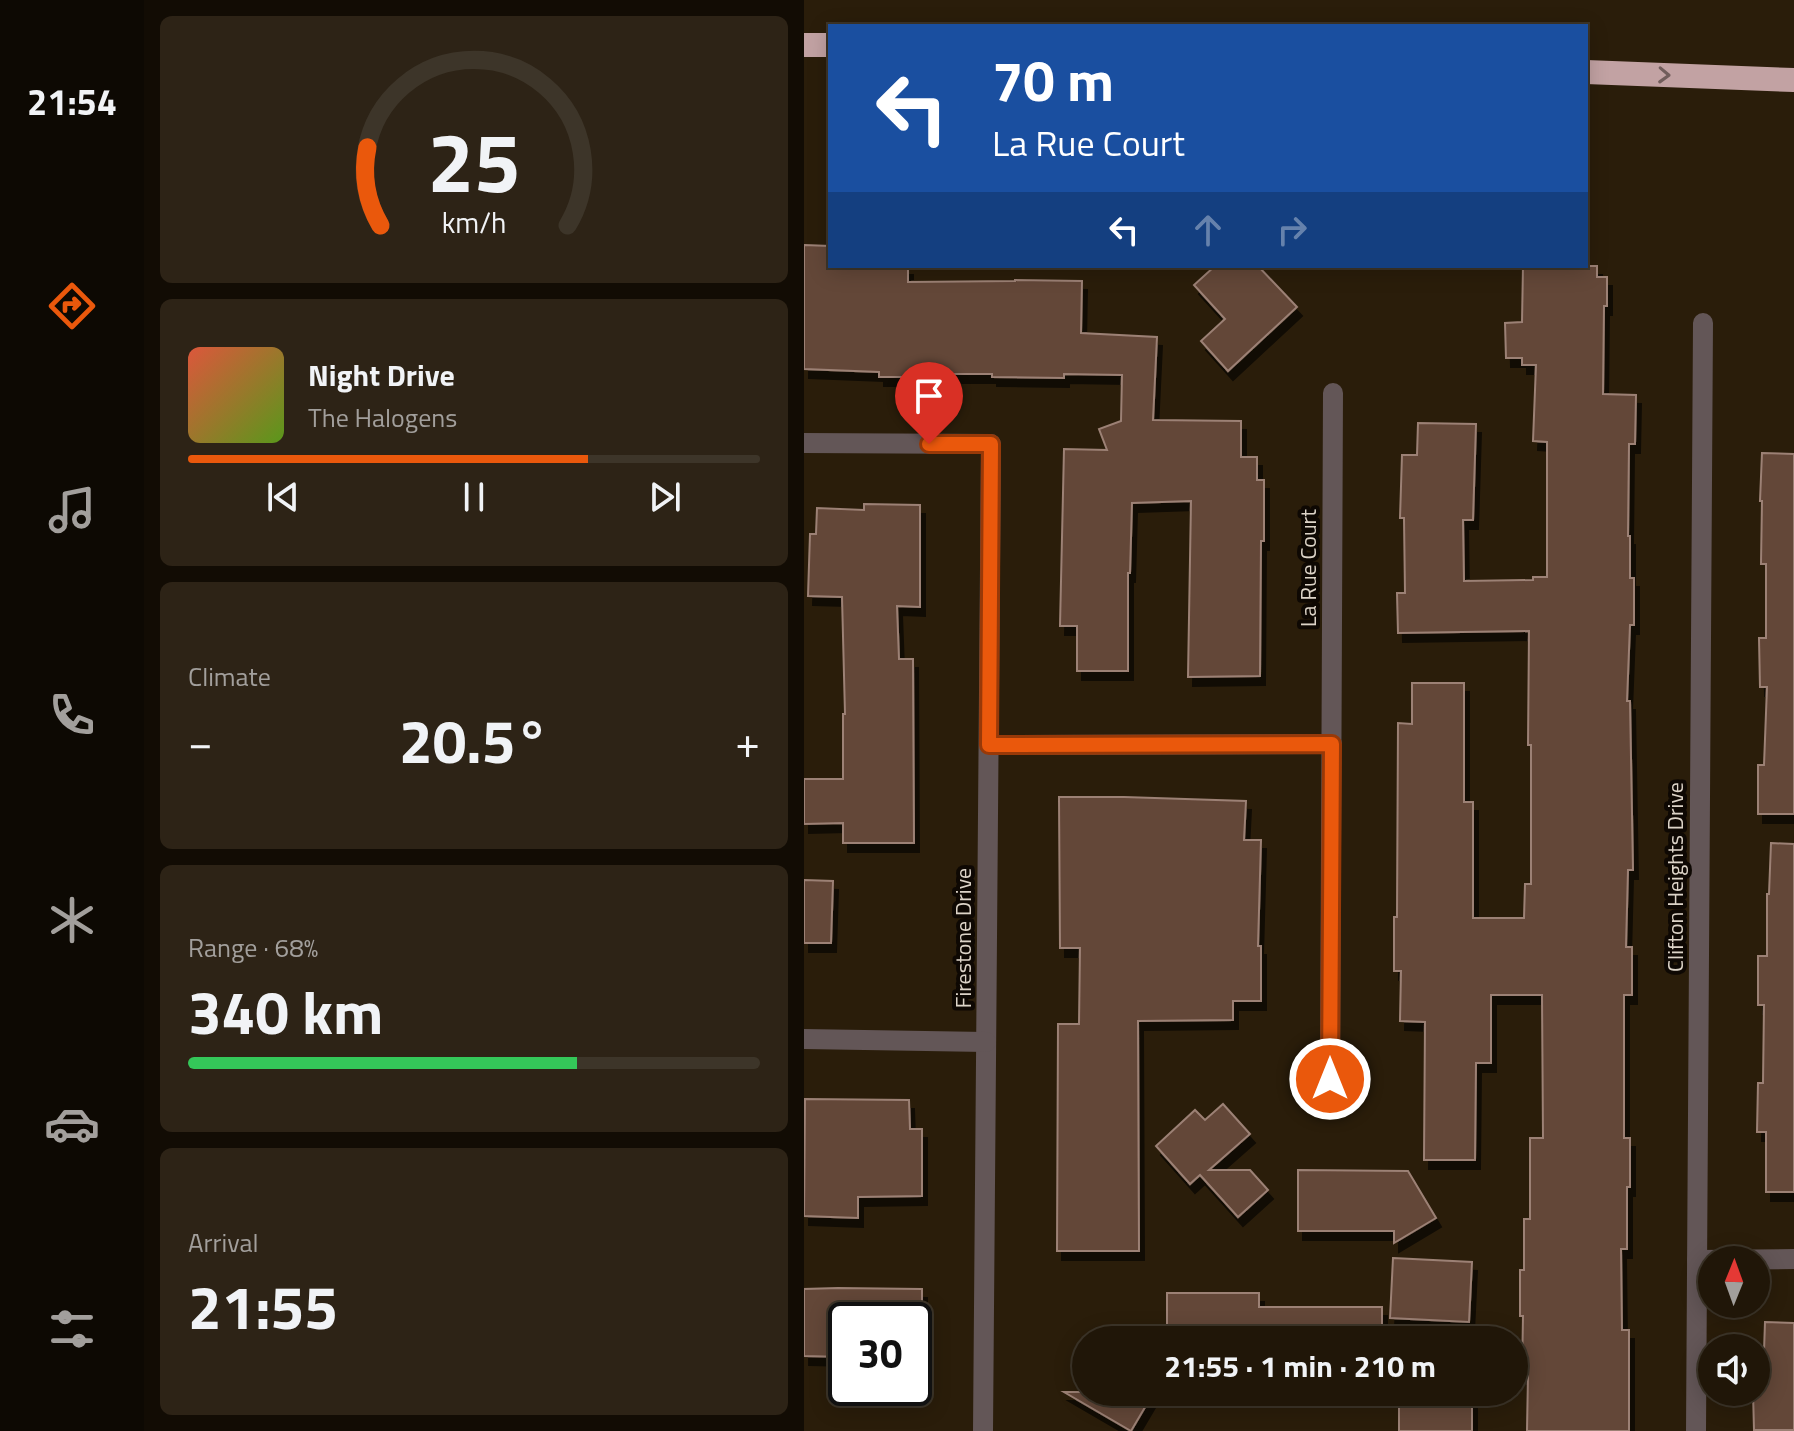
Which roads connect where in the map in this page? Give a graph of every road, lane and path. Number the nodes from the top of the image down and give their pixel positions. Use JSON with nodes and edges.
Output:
{"nodes":[{"id":1,"x":804,"y":45,"type":"edge"},
{"id":2,"x":828,"y":45,"type":"edge"},
{"id":3,"x":1588,"y":72,"type":"edge"},
{"id":4,"x":1794,"y":80,"type":"edge"},
{"id":5,"x":1703,"y":323,"type":"dead end"},
{"id":6,"x":1333,"y":393,"type":"dead end"},
{"id":7,"x":804,"y":443,"type":"edge"},
{"id":8,"x":1332,"y":744,"type":"junction"},
{"id":9,"x":989,"y":745,"type":"junction"},
{"id":10,"x":804,"y":1039,"type":"edge"},
{"id":11,"x":986,"y":1042,"type":"junction"},
{"id":12,"x":1330,"y":1079,"type":"dead end"},
{"id":13,"x":1794,"y":1259,"type":"edge"},
{"id":14,"x":1697,"y":1260,"type":"junction"},
{"id":15,"x":983,"y":1431,"type":"edge"},
{"id":16,"x":1696,"y":1431,"type":"edge"}],
"edges":[{"from":1,"to":2,"type":"highway"},
{"from":3,"to":4,"type":"highway","one_way":true},
{"from":5,"to":14,"type":"street","name":"Clifton Heights Drive"},
{"from":6,"to":8,"type":"street","name":"La Rue Court"},
{"from":7,"to":9,"type":"street","name":"Firestone Drive"},
{"from":8,"to":9,"type":"street"},
{"from":8,"to":12,"type":"street","name":"La Rue Court"},
{"from":9,"to":11,"type":"street","name":"Firestone Drive"},
{"from":10,"to":11,"type":"street"},
{"from":11,"to":15,"type":"street","name":"Firestone Drive"},
{"from":13,"to":14,"type":"street"},
{"from":14,"to":16,"type":"street","name":"Clifton Heights Drive"}]}
